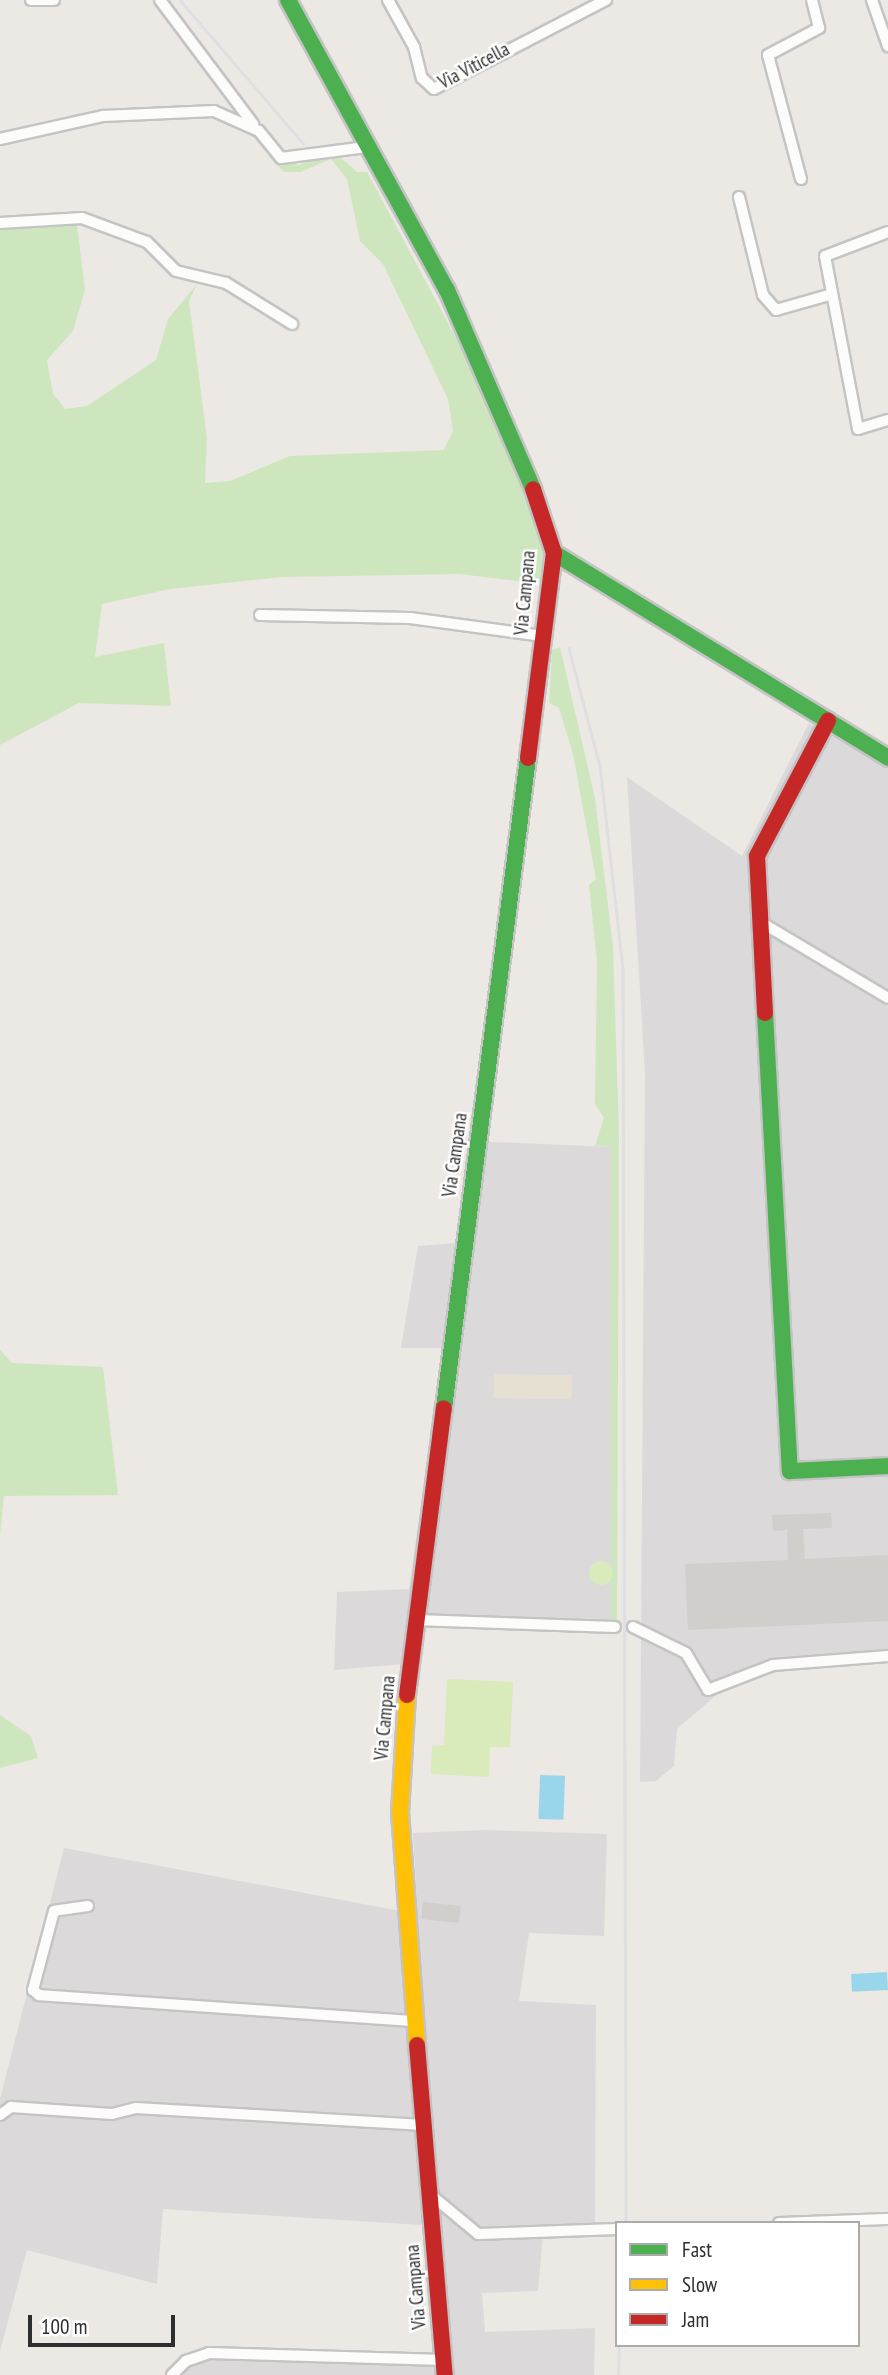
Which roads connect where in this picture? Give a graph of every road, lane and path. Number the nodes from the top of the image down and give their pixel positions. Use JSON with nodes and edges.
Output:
{"nodes":[{"id":1,"x":31,"y":0,"type":"edge"},
{"id":2,"x":54,"y":0,"type":"edge"},
{"id":3,"x":160,"y":0,"type":"edge"},
{"id":4,"x":289,"y":0,"type":"edge"},
{"id":5,"x":388,"y":0,"type":"edge"},
{"id":6,"x":606,"y":0,"type":"edge"},
{"id":7,"x":812,"y":0,"type":"edge"},
{"id":8,"x":872,"y":0,"type":"edge"},
{"id":9,"x":888,"y":47,"type":"edge"},
{"id":10,"x":258,"y":131,"type":"junction"},
{"id":11,"x":0,"y":139,"type":"edge"},
{"id":12,"x":366,"y":147,"type":"junction"},
{"id":13,"x":801,"y":179,"type":"dead end"},
{"id":14,"x":739,"y":197,"type":"dead end"},
{"id":15,"x":0,"y":223,"type":"edge"},
{"id":16,"x":888,"y":232,"type":"edge"},
{"id":17,"x":832,"y":294,"type":"junction"},
{"id":18,"x":292,"y":324,"type":"dead end"},
{"id":19,"x":888,"y":420,"type":"edge"},
{"id":20,"x":554,"y":554,"type":"junction"},
{"id":21,"x":260,"y":615,"type":"dead end"},
{"id":22,"x":543,"y":636,"type":"junction"},
{"id":23,"x":828,"y":721,"type":"junction"},
{"id":24,"x":888,"y":758,"type":"edge"},
{"id":25,"x":759,"y":921,"type":"junction"},
{"id":26,"x":888,"y":999,"type":"edge"},
{"id":27,"x":888,"y":1466,"type":"edge"},
{"id":28,"x":416,"y":1620,"type":"junction"},
{"id":29,"x":615,"y":1627,"type":"dead end"},
{"id":30,"x":633,"y":1627,"type":"dead end"},
{"id":31,"x":888,"y":1656,"type":"edge"},
{"id":32,"x":88,"y":1906,"type":"dead end"},
{"id":33,"x":414,"y":2021,"type":"junction"},
{"id":34,"x":0,"y":2115,"type":"edge"},
{"id":35,"x":423,"y":2125,"type":"junction"},
{"id":36,"x":430,"y":2194,"type":"junction"},
{"id":37,"x":888,"y":2219,"type":"edge"},
{"id":38,"x":834,"y":2221,"type":"edge"},
{"id":39,"x":615,"y":2228,"type":"edge"},
{"id":40,"x":444,"y":2368,"type":"edge"},
{"id":41,"x":172,"y":2375,"type":"edge"}],
"edges":[{"from":1,"to":2,"type":"street"},
{"from":3,"to":10,"type":"street"},
{"from":4,"to":12,"type":"street","name":"Via Campana"},
{"from":5,"to":6,"type":"street","name":"Via Viticella"},
{"from":7,"to":13,"type":"street"},
{"from":8,"to":9,"type":"street"},
{"from":10,"to":11,"type":"street"},
{"from":10,"to":12,"type":"street"},
{"from":12,"to":20,"type":"street","name":"Via Campana"},
{"from":14,"to":17,"type":"street"},
{"from":15,"to":18,"type":"street"},
{"from":16,"to":17,"type":"street"},
{"from":17,"to":19,"type":"street"},
{"from":20,"to":22,"type":"street","name":"Via Campana"},
{"from":20,"to":23,"type":"street"},
{"from":21,"to":22,"type":"street"},
{"from":22,"to":28,"type":"street","name":"Via Campana"},
{"from":23,"to":24,"type":"street"},
{"from":23,"to":25,"type":"street"},
{"from":25,"to":26,"type":"street"},
{"from":25,"to":27,"type":"street"},
{"from":28,"to":29,"type":"street"},
{"from":28,"to":33,"type":"street","name":"Via Campana"},
{"from":30,"to":31,"type":"street"},
{"from":32,"to":33,"type":"street"},
{"from":33,"to":35,"type":"street","name":"Via Campana"},
{"from":34,"to":35,"type":"street"},
{"from":35,"to":36,"type":"street","name":"Via Campana"},
{"from":36,"to":39,"type":"street"},
{"from":36,"to":40,"type":"street","name":"Via Campana"},
{"from":37,"to":38,"type":"street"},
{"from":40,"to":41,"type":"street"}]}
